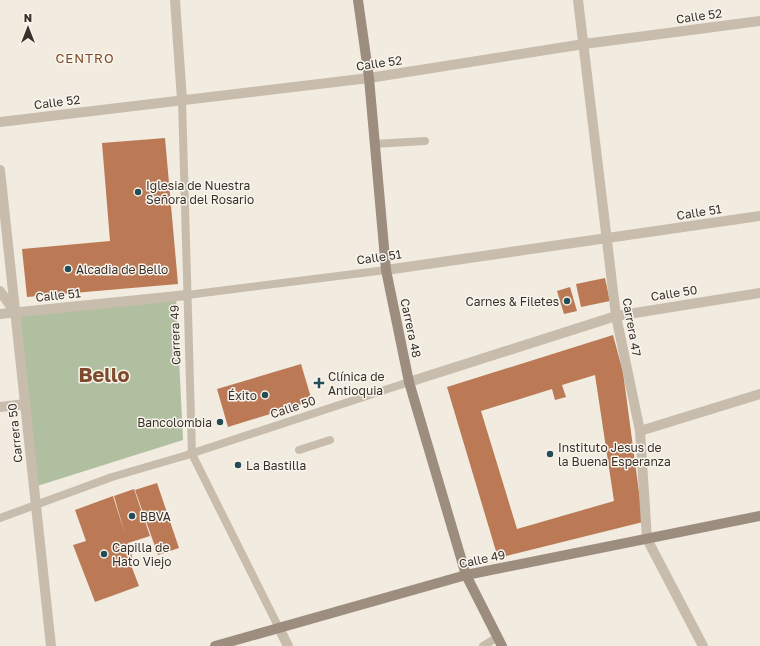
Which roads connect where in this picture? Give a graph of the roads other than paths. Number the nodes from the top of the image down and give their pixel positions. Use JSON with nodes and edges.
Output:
{"nodes":[{"id":1,"x":175,"y":0,"type":"edge"},
{"id":2,"x":358,"y":0,"type":"edge"},
{"id":3,"x":578,"y":0,"type":"edge"},
{"id":4,"x":760,"y":21,"type":"edge"},
{"id":5,"x":584,"y":44,"type":"junction"},
{"id":6,"x":369,"y":78,"type":"junction"},
{"id":7,"x":182,"y":100,"type":"junction"},
{"id":8,"x":0,"y":122,"type":"edge"},
{"id":9,"x":426,"y":141,"type":"dead end"},
{"id":10,"x":374,"y":144,"type":"junction"},
{"id":11,"x":0,"y":170,"type":"edge"},
{"id":12,"x":760,"y":216,"type":"edge"},
{"id":13,"x":606,"y":239,"type":"junction"},
{"id":14,"x":386,"y":270,"type":"junction"},
{"id":15,"x":0,"y":291,"type":"edge"},
{"id":16,"x":760,"y":293,"type":"edge"},
{"id":17,"x":187,"y":295,"type":"junction"},
{"id":18,"x":15,"y":313,"type":"junction"},
{"id":19,"x":0,"y":314,"type":"edge"},
{"id":20,"x":616,"y":316,"type":"junction"},
{"id":21,"x":409,"y":382,"type":"junction"},
{"id":22,"x":760,"y":394,"type":"edge"},
{"id":23,"x":25,"y":404,"type":"junction"},
{"id":24,"x":0,"y":407,"type":"edge"},
{"id":25,"x":640,"y":431,"type":"junction"},
{"id":26,"x":330,"y":440,"type":"dead end"},
{"id":27,"x":299,"y":450,"type":"dead end"},
{"id":28,"x":192,"y":454,"type":"junction"},
{"id":29,"x":36,"y":506,"type":"junction"},
{"id":30,"x":760,"y":516,"type":"edge"},
{"id":31,"x":0,"y":518,"type":"edge"},
{"id":32,"x":647,"y":539,"type":"junction"},
{"id":33,"x":466,"y":575,"type":"junction"},
{"id":34,"x":279,"y":628,"type":"junction"},
{"id":35,"x":500,"y":642,"type":"edge"},
{"id":36,"x":51,"y":646,"type":"edge"},
{"id":37,"x":215,"y":646,"type":"edge"},
{"id":38,"x":288,"y":646,"type":"edge"},
{"id":39,"x":482,"y":646,"type":"edge"},
{"id":40,"x":703,"y":646,"type":"edge"}],
"edges":[{"from":1,"to":7,"type":"street","name":"Carrera 49"},
{"from":2,"to":6,"type":"main road","name":"Carrera 48"},
{"from":3,"to":5,"type":"street","name":"Carrera 47"},
{"from":4,"to":5,"type":"street","name":"Calle 52"},
{"from":5,"to":6,"type":"street","name":"Calle 52"},
{"from":5,"to":13,"type":"street","name":"Carrera 47"},
{"from":6,"to":7,"type":"street","name":"Calle 52"},
{"from":6,"to":10,"type":"main road","name":"Carrera 48"},
{"from":7,"to":8,"type":"street","name":"Calle 52"},
{"from":7,"to":17,"type":"lane","name":"Carrera 49"},
{"from":9,"to":10,"type":"lane"},
{"from":10,"to":14,"type":"main road","name":"Carrera 48"},
{"from":11,"to":18,"type":"street","name":"Carrera 50"},
{"from":12,"to":13,"type":"street","name":"Calle 51"},
{"from":13,"to":14,"type":"street","name":"Calle 51"},
{"from":13,"to":20,"type":"street","name":"Carrera 47"},
{"from":14,"to":17,"type":"lane","name":"Calle 51"},
{"from":14,"to":21,"type":"main road","name":"Carrera 48"},
{"from":15,"to":18,"type":"street"},
{"from":16,"to":20,"type":"street","name":"Calle 50"},
{"from":17,"to":18,"type":"street","name":"Calle 51"},
{"from":17,"to":28,"type":"lane","name":"Carrera 49"},
{"from":18,"to":19,"type":"street","name":"Calle 51"},
{"from":18,"to":23,"type":"street","name":"Carrera 50"},
{"from":20,"to":21,"type":"street","name":"Calle 50"},
{"from":20,"to":25,"type":"street","name":"Carrera 47"},
{"from":21,"to":28,"type":"lane","name":"Calle 50"},
{"from":21,"to":33,"type":"main road","name":"Carrera 48"},
{"from":22,"to":25,"type":"street"},
{"from":23,"to":24,"type":"street"},
{"from":23,"to":29,"type":"street","name":"Carrera 50"},
{"from":25,"to":32,"type":"street","name":"Carrera 47"},
{"from":26,"to":27,"type":"lane"},
{"from":28,"to":29,"type":"lane","name":"Calle 50"},
{"from":28,"to":34,"type":"lane","name":"Carrera 49"},
{"from":29,"to":31,"type":"lane","name":"Calle 50"},
{"from":29,"to":36,"type":"street","name":"Carrera 50"},
{"from":30,"to":32,"type":"main road","name":"Calle 49"},
{"from":32,"to":33,"type":"main road","name":"Calle 49"},
{"from":32,"to":40,"type":"street","name":"Carrera 47"},
{"from":33,"to":34,"type":"main road","name":"Calle 49"},
{"from":33,"to":35,"type":"main road","name":"Carrera 48"},
{"from":34,"to":37,"type":"main road","name":"Calle 49"},
{"from":34,"to":38,"type":"street","name":"Carrera 49"},
{"from":35,"to":39,"type":"lane"}]}
